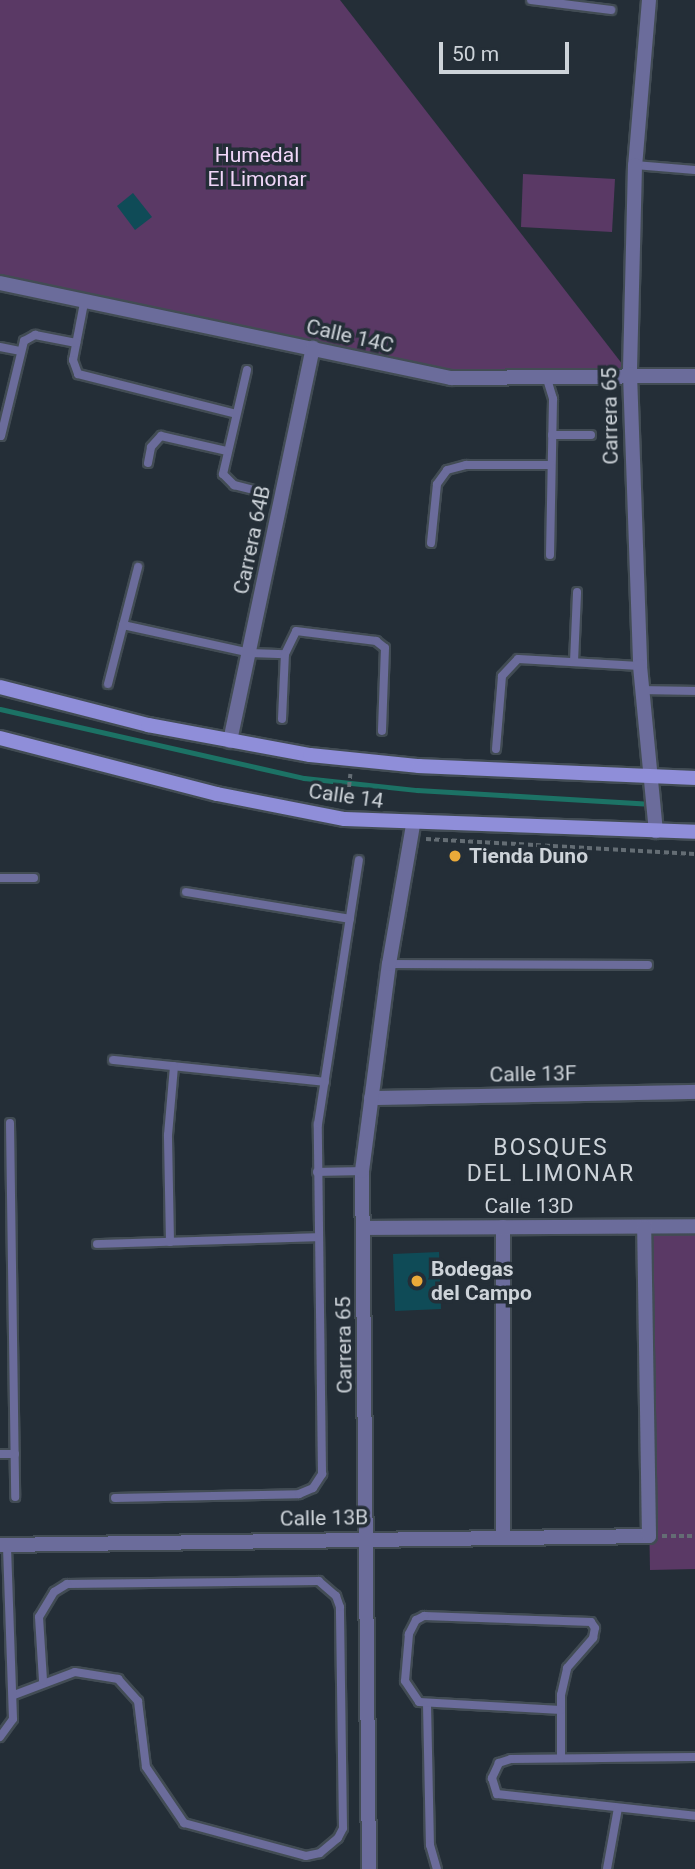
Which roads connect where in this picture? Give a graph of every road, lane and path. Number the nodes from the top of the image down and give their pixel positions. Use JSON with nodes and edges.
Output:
{"nodes":[{"id":1,"x":531,"y":0,"type":"edge"},
{"id":2,"x":649,"y":0,"type":"edge"},
{"id":3,"x":611,"y":10,"type":"dead end"},
{"id":4,"x":635,"y":165,"type":"junction"},
{"id":5,"x":695,"y":170,"type":"edge"},
{"id":6,"x":0,"y":283,"type":"edge"},
{"id":7,"x":84,"y":303,"type":"junction"},
{"id":8,"x":76,"y":342,"type":"junction"},
{"id":9,"x":0,"y":347,"type":"edge"},
{"id":10,"x":313,"y":348,"type":"junction"},
{"id":11,"x":20,"y":351,"type":"junction"},
{"id":12,"x":247,"y":370,"type":"dead end"},
{"id":13,"x":630,"y":373,"type":"junction"},
{"id":14,"x":695,"y":376,"type":"edge"},
{"id":15,"x":547,"y":379,"type":"junction"},
{"id":16,"x":0,"y":389,"type":"edge"},
{"id":17,"x":11,"y":391,"type":"junction"},
{"id":18,"x":236,"y":414,"type":"junction"},
{"id":19,"x":552,"y":435,"type":"junction"},
{"id":20,"x":591,"y":435,"type":"dead end"},
{"id":21,"x":1,"y":436,"type":"edge"},
{"id":22,"x":227,"y":451,"type":"junction"},
{"id":23,"x":148,"y":463,"type":"dead end"},
{"id":24,"x":551,"y":465,"type":"junction"},
{"id":25,"x":258,"y":491,"type":"dead end"},
{"id":26,"x":432,"y":543,"type":"dead end"},
{"id":27,"x":550,"y":555,"type":"dead end"},
{"id":28,"x":138,"y":567,"type":"dead end"},
{"id":29,"x":577,"y":592,"type":"dead end"},
{"id":30,"x":123,"y":625,"type":"junction"},
{"id":31,"x":250,"y":653,"type":"junction"},
{"id":32,"x":285,"y":654,"type":"junction"},
{"id":33,"x":574,"y":662,"type":"junction"},
{"id":34,"x":640,"y":666,"type":"junction"},
{"id":35,"x":108,"y":684,"type":"dead end"},
{"id":36,"x":0,"y":687,"type":"edge"},
{"id":37,"x":642,"y":690,"type":"junction"},
{"id":38,"x":695,"y":691,"type":"edge"},
{"id":39,"x":282,"y":719,"type":"dead end"},
{"id":40,"x":382,"y":731,"type":"dead end"},
{"id":41,"x":0,"y":738,"type":"edge"},
{"id":42,"x":230,"y":741,"type":"junction"},
{"id":43,"x":496,"y":749,"type":"dead end"},
{"id":44,"x":351,"y":768,"type":"dead end"},
{"id":45,"x":650,"y":775,"type":"junction"},
{"id":46,"x":695,"y":778,"type":"edge"},
{"id":47,"x":347,"y":801,"type":"dead end"},
{"id":48,"x":414,"y":825,"type":"junction"},
{"id":49,"x":656,"y":831,"type":"junction"},
{"id":50,"x":695,"y":832,"type":"edge"},
{"id":51,"x":359,"y":860,"type":"dead end"},
{"id":52,"x":0,"y":878,"type":"edge"},
{"id":53,"x":34,"y":878,"type":"dead end"},
{"id":54,"x":186,"y":891,"type":"dead end"},
{"id":55,"x":350,"y":919,"type":"junction"},
{"id":56,"x":389,"y":964,"type":"junction"},
{"id":57,"x":648,"y":965,"type":"dead end"},
{"id":58,"x":113,"y":1060,"type":"dead end"},
{"id":59,"x":174,"y":1066,"type":"junction"},
{"id":60,"x":325,"y":1082,"type":"junction"},
{"id":61,"x":695,"y":1092,"type":"edge"},
{"id":62,"x":371,"y":1098,"type":"junction"},
{"id":63,"x":10,"y":1123,"type":"dead end"},
{"id":64,"x":0,"y":1169,"type":"edge"},
{"id":65,"x":11,"y":1169,"type":"junction"},
{"id":66,"x":362,"y":1171,"type":"junction"},
{"id":67,"x":317,"y":1172,"type":"junction"},
{"id":68,"x":695,"y":1226,"type":"edge"},
{"id":69,"x":503,"y":1227,"type":"junction"},
{"id":70,"x":644,"y":1227,"type":"junction"},
{"id":71,"x":363,"y":1228,"type":"junction"},
{"id":72,"x":318,"y":1237,"type":"junction"},
{"id":73,"x":170,"y":1242,"type":"junction"},
{"id":74,"x":97,"y":1244,"type":"dead end"},
{"id":75,"x":0,"y":1454,"type":"edge"},
{"id":76,"x":15,"y":1454,"type":"junction"},
{"id":77,"x":15,"y":1497,"type":"dead end"},
{"id":78,"x":114,"y":1498,"type":"dead end"},
{"id":79,"x":503,"y":1536,"type":"junction"},
{"id":80,"x":649,"y":1536,"type":"junction"},
{"id":81,"x":695,"y":1536,"type":"edge"},
{"id":82,"x":367,"y":1538,"type":"junction"},
{"id":83,"x":3,"y":1545,"type":"edge"},
{"id":84,"x":43,"y":1681,"type":"junction"},
{"id":85,"x":14,"y":1695,"type":"junction"},
{"id":86,"x":427,"y":1704,"type":"junction"},
{"id":87,"x":561,"y":1710,"type":"junction"},
{"id":88,"x":0,"y":1737,"type":"edge"},
{"id":89,"x":695,"y":1757,"type":"edge"},
{"id":90,"x":561,"y":1758,"type":"junction"},
{"id":91,"x":618,"y":1808,"type":"junction"},
{"id":92,"x":695,"y":1816,"type":"edge"},
{"id":93,"x":369,"y":1869,"type":"edge"},
{"id":94,"x":436,"y":1869,"type":"edge"},
{"id":95,"x":607,"y":1869,"type":"edge"}],
"edges":[{"from":1,"to":3,"type":"lane"},
{"from":2,"to":4,"type":"street","name":"Carrera 65"},
{"from":4,"to":5,"type":"lane"},
{"from":4,"to":13,"type":"street","name":"Carrera 65"},
{"from":6,"to":7,"type":"street","name":"Calle 14C"},
{"from":7,"to":8,"type":"lane"},
{"from":7,"to":10,"type":"street","name":"Calle 14C"},
{"from":8,"to":11,"type":"lane"},
{"from":8,"to":18,"type":"lane"},
{"from":9,"to":11,"type":"lane"},
{"from":10,"to":15,"type":"street","name":"Calle 14C"},
{"from":10,"to":31,"type":"street","name":"Carrera 64B"},
{"from":11,"to":17,"type":"lane"},
{"from":12,"to":18,"type":"lane"},
{"from":13,"to":14,"type":"street","name":"Calle 14C"},
{"from":13,"to":15,"type":"street","name":"Calle 14C"},
{"from":13,"to":34,"type":"street","name":"Carrera 65"},
{"from":15,"to":19,"type":"lane"},
{"from":16,"to":17,"type":"lane"},
{"from":17,"to":21,"type":"lane"},
{"from":18,"to":22,"type":"lane"},
{"from":19,"to":20,"type":"lane"},
{"from":19,"to":24,"type":"lane"},
{"from":22,"to":23,"type":"lane"},
{"from":22,"to":25,"type":"lane"},
{"from":24,"to":26,"type":"lane"},
{"from":24,"to":27,"type":"lane"},
{"from":28,"to":30,"type":"lane"},
{"from":29,"to":33,"type":"lane"},
{"from":30,"to":31,"type":"lane"},
{"from":30,"to":35,"type":"lane"},
{"from":31,"to":32,"type":"lane"},
{"from":31,"to":42,"type":"street","name":"Carrera 64B"},
{"from":32,"to":39,"type":"lane"},
{"from":32,"to":40,"type":"lane"},
{"from":33,"to":34,"type":"lane"},
{"from":33,"to":43,"type":"lane"},
{"from":34,"to":37,"type":"street","name":"Carrera 65"},
{"from":36,"to":42,"type":"street","name":"Calle 14"},
{"from":37,"to":38,"type":"lane"},
{"from":37,"to":45,"type":"street","name":"Carrera 65"},
{"from":41,"to":48,"type":"street","name":"Calle 14"},
{"from":42,"to":45,"type":"street","name":"Calle 14"},
{"from":44,"to":47,"type":"path"},
{"from":45,"to":46,"type":"street","name":"Calle 14"},
{"from":45,"to":49,"type":"street","name":"Carrera 65"},
{"from":48,"to":49,"type":"street","name":"Calle 14"},
{"from":48,"to":56,"type":"street","name":"Carrera 65"},
{"from":49,"to":50,"type":"street","name":"Calle 14"},
{"from":51,"to":55,"type":"lane"},
{"from":52,"to":53,"type":"lane"},
{"from":54,"to":55,"type":"lane"},
{"from":55,"to":60,"type":"lane"},
{"from":56,"to":57,"type":"lane"},
{"from":56,"to":62,"type":"street","name":"Carrera 65"},
{"from":58,"to":59,"type":"lane"},
{"from":59,"to":60,"type":"lane"},
{"from":59,"to":73,"type":"lane"},
{"from":60,"to":67,"type":"lane"},
{"from":61,"to":62,"type":"street","name":"Calle 13F"},
{"from":62,"to":66,"type":"street","name":"Carrera 65"},
{"from":63,"to":65,"type":"lane"},
{"from":64,"to":65,"type":"lane"},
{"from":65,"to":76,"type":"lane"},
{"from":66,"to":67,"type":"lane"},
{"from":66,"to":71,"type":"street","name":"Carrera 65"},
{"from":67,"to":72,"type":"lane"},
{"from":68,"to":70,"type":"street","name":"Calle 13D"},
{"from":69,"to":70,"type":"street","name":"Calle 13D"},
{"from":69,"to":71,"type":"street","name":"Calle 13D"},
{"from":69,"to":79,"type":"street"},
{"from":70,"to":80,"type":"street"},
{"from":71,"to":82,"type":"street","name":"Carrera 65"},
{"from":72,"to":73,"type":"lane"},
{"from":72,"to":78,"type":"lane"},
{"from":73,"to":74,"type":"lane"},
{"from":75,"to":76,"type":"lane"},
{"from":76,"to":77,"type":"lane"},
{"from":79,"to":80,"type":"street","name":"Calle 13B"},
{"from":79,"to":82,"type":"street","name":"Calle 13B"},
{"from":80,"to":81,"type":"path"},
{"from":82,"to":83,"type":"street","name":"Calle 13B"},
{"from":82,"to":93,"type":"street","name":"Carrera 65"},
{"from":83,"to":85,"type":"lane"},
{"from":84,"to":84,"type":"lane"},
{"from":84,"to":85,"type":"lane"},
{"from":85,"to":88,"type":"lane"},
{"from":86,"to":87,"type":"lane"},
{"from":86,"to":87,"type":"lane"},
{"from":86,"to":94,"type":"lane"},
{"from":87,"to":90,"type":"lane"},
{"from":89,"to":90,"type":"lane"},
{"from":90,"to":91,"type":"lane"},
{"from":91,"to":92,"type":"lane"},
{"from":91,"to":95,"type":"lane"}]}
